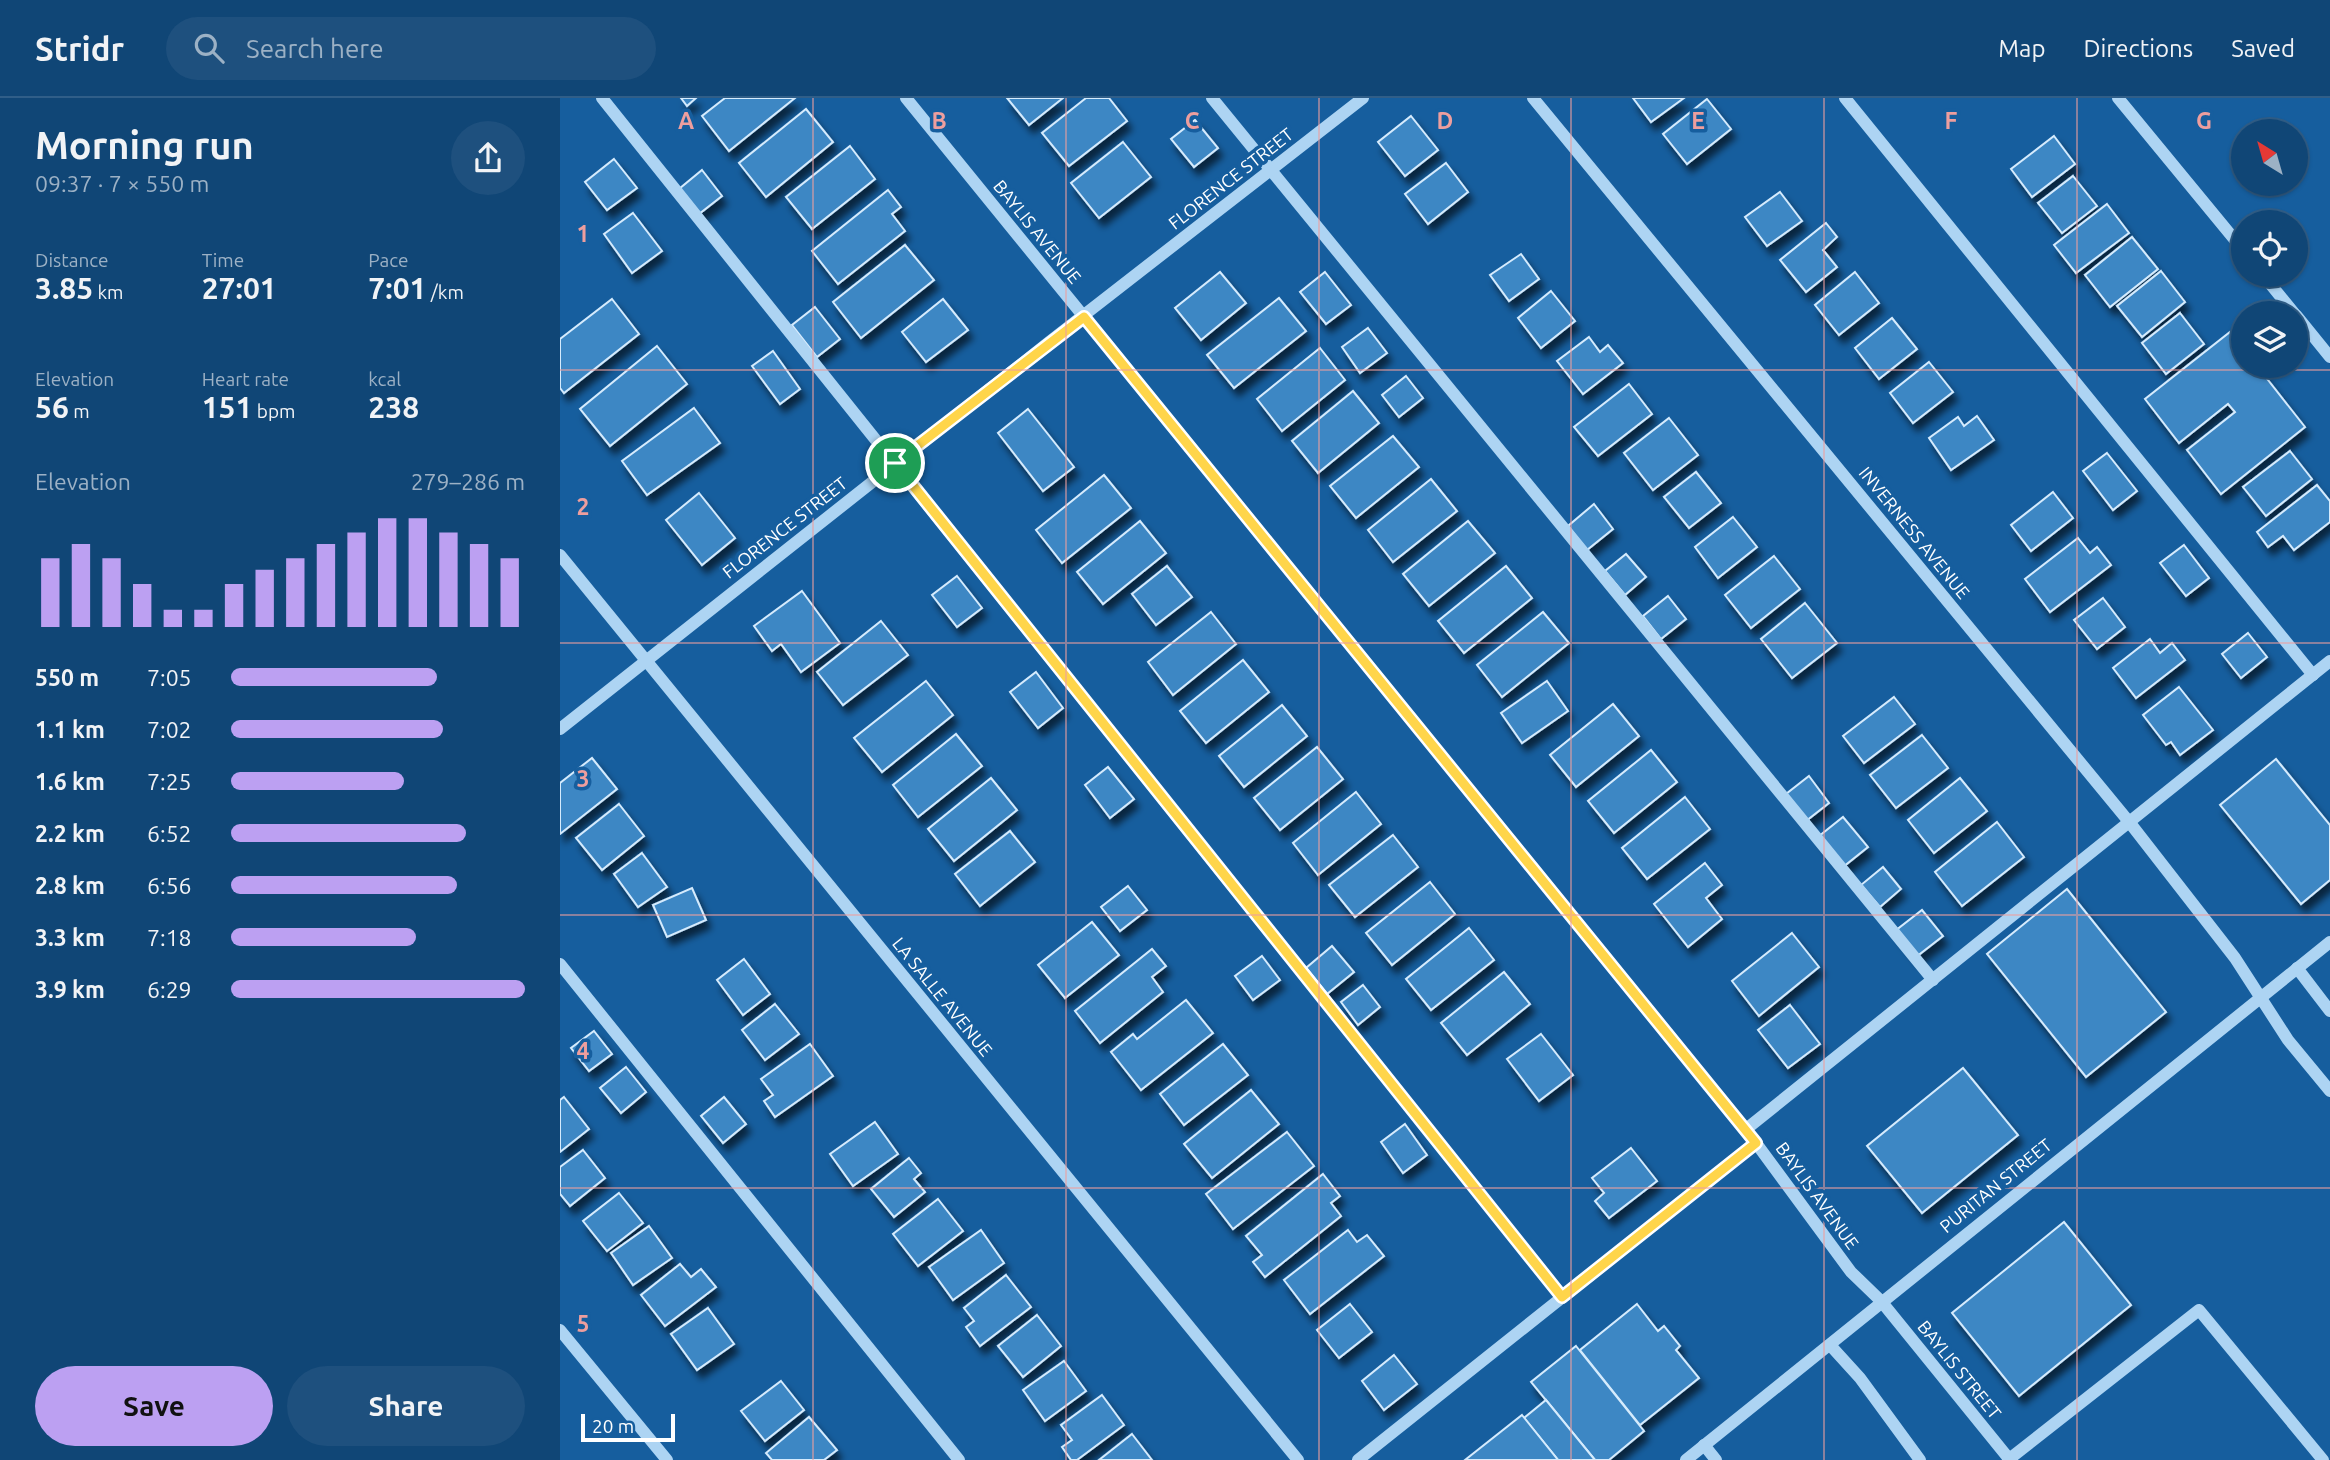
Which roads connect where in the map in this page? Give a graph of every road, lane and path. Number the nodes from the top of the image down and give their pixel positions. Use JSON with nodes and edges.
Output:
{"nodes":[{"id":1,"x":602,"y":98,"type":"edge"},
{"id":2,"x":906,"y":98,"type":"edge"},
{"id":3,"x":1212,"y":98,"type":"edge"},
{"id":4,"x":1363,"y":98,"type":"edge"},
{"id":5,"x":1533,"y":98,"type":"edge"},
{"id":6,"x":1845,"y":98,"type":"edge"},
{"id":7,"x":2118,"y":98,"type":"edge"},
{"id":8,"x":1272,"y":169,"type":"junction"},
{"id":9,"x":2231,"y":235,"type":"edge"},
{"id":10,"x":2273,"y":287,"type":"edge"},
{"id":11,"x":2284,"y":301,"type":"edge"},
{"id":12,"x":1084,"y":317,"type":"junction"},
{"id":13,"x":2308,"y":330,"type":"edge"},
{"id":14,"x":2330,"y":357,"type":"edge"},
{"id":15,"x":895,"y":463,"type":"junction"},
{"id":16,"x":560,"y":555,"type":"edge"},
{"id":17,"x":645,"y":661,"type":"junction"},
{"id":18,"x":2330,"y":661,"type":"edge"},
{"id":19,"x":2313,"y":675,"type":"junction"},
{"id":20,"x":560,"y":729,"type":"edge"},
{"id":21,"x":2130,"y":823,"type":"junction"},
{"id":22,"x":2330,"y":942,"type":"edge"},
{"id":23,"x":560,"y":964,"type":"edge"},
{"id":24,"x":2297,"y":968,"type":"junction"},
{"id":25,"x":1933,"y":979,"type":"junction"},
{"id":26,"x":2259,"y":997,"type":"junction"},
{"id":27,"x":2330,"y":1011,"type":"edge"},
{"id":28,"x":2327,"y":1083,"type":"edge"},
{"id":29,"x":1745,"y":1130,"type":"junction"},
{"id":30,"x":1756,"y":1143,"type":"junction"},
{"id":31,"x":1562,"y":1297,"type":"junction"},
{"id":32,"x":1881,"y":1301,"type":"junction"},
{"id":33,"x":560,"y":1330,"type":"edge"},
{"id":34,"x":1830,"y":1345,"type":"junction"},
{"id":35,"x":1704,"y":1446,"type":"junction"},
{"id":36,"x":667,"y":1460,"type":"edge"},
{"id":37,"x":959,"y":1460,"type":"edge"},
{"id":38,"x":1298,"y":1460,"type":"edge"},
{"id":39,"x":1359,"y":1460,"type":"edge"},
{"id":40,"x":1686,"y":1460,"type":"edge"},
{"id":41,"x":1716,"y":1460,"type":"edge"},
{"id":42,"x":1920,"y":1460,"type":"edge"},
{"id":43,"x":2009,"y":1460,"type":"edge"},
{"id":44,"x":2323,"y":1460,"type":"edge"}],
"edges":[{"from":1,"to":15,"type":"street"},
{"from":2,"to":12,"type":"street","name":"BAYLIS AVENUE"},
{"from":3,"to":8,"type":"street"},
{"from":4,"to":8,"type":"street","name":"FLORENCE STREET"},
{"from":5,"to":21,"type":"street","name":"INVERNESS AVENUE"},
{"from":6,"to":19,"type":"street"},
{"from":7,"to":9,"type":"street"},
{"from":8,"to":12,"type":"street","name":"FLORENCE STREET"},
{"from":8,"to":25,"type":"street"},
{"from":10,"to":11,"type":"street"},
{"from":12,"to":15,"type":"street","name":"FLORENCE STREET"},
{"from":12,"to":29,"type":"street","name":"BAYLIS AVENUE"},
{"from":13,"to":14,"type":"street"},
{"from":15,"to":17,"type":"street","name":"FLORENCE STREET"},
{"from":15,"to":31,"type":"street"},
{"from":16,"to":17,"type":"street","name":"LA SALLE AVENUE"},
{"from":17,"to":20,"type":"street","name":"FLORENCE STREET"},
{"from":17,"to":38,"type":"street","name":"LA SALLE AVENUE"},
{"from":18,"to":19,"type":"street"},
{"from":19,"to":21,"type":"street"},
{"from":21,"to":25,"type":"street"},
{"from":21,"to":26,"type":"street","name":"INVERNESS AVENUE"},
{"from":22,"to":24,"type":"street","name":"PURITAN STREET"},
{"from":23,"to":37,"type":"street"},
{"from":24,"to":26,"type":"street","name":"PURITAN STREET"},
{"from":24,"to":27,"type":"street"},
{"from":25,"to":29,"type":"street"},
{"from":26,"to":28,"type":"street","name":"INVERNESS AVENUE"},
{"from":26,"to":32,"type":"street","name":"PURITAN STREET"},
{"from":29,"to":30,"type":"street","name":"BAYLIS AVENUE"},
{"from":30,"to":31,"type":"street"},
{"from":30,"to":32,"type":"street","name":"BAYLIS AVENUE"},
{"from":31,"to":39,"type":"street"},
{"from":32,"to":34,"type":"street","name":"PURITAN STREET"},
{"from":32,"to":43,"type":"street","name":"BAYLIS STREET"},
{"from":33,"to":36,"type":"street"},
{"from":34,"to":35,"type":"street","name":"PURITAN STREET"},
{"from":34,"to":42,"type":"street"},
{"from":35,"to":40,"type":"street","name":"PURITAN STREET"},
{"from":35,"to":41,"type":"street"},
{"from":43,"to":44,"type":"street"}]}
